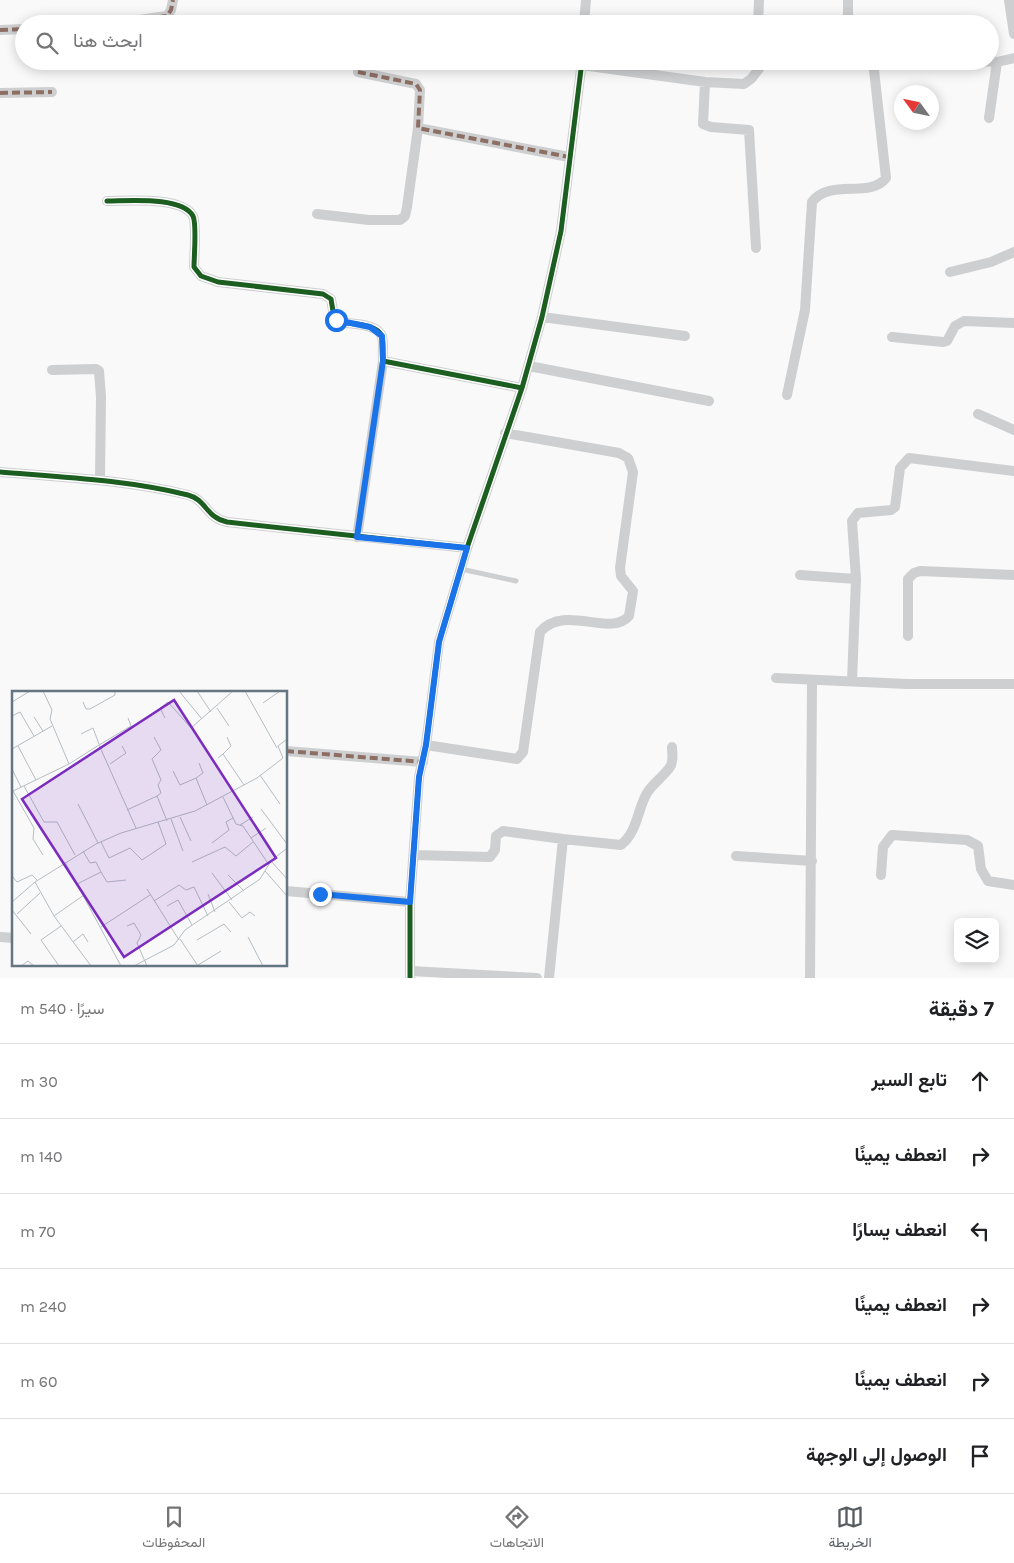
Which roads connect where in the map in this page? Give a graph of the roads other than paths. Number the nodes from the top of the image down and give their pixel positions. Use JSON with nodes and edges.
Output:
{"nodes":[{"id":1,"x":173,"y":0,"type":"edge"},
{"id":2,"x":586,"y":0,"type":"edge"},
{"id":3,"x":759,"y":0,"type":"edge"},
{"id":4,"x":848,"y":0,"type":"edge"},
{"id":5,"x":1009,"y":0,"type":"edge"},
{"id":6,"x":168,"y":15,"type":"edge"},
{"id":7,"x":585,"y":15,"type":"edge"},
{"id":8,"x":758,"y":15,"type":"edge"},
{"id":9,"x":848,"y":15,"type":"edge"},
{"id":10,"x":15,"y":29,"type":"edge"},
{"id":11,"x":0,"y":30,"type":"edge"},
{"id":12,"x":1014,"y":32,"type":"edge"},
{"id":13,"x":1014,"y":58,"type":"edge"},
{"id":14,"x":999,"y":62,"type":"edge"},
{"id":15,"x":581,"y":70,"type":"edge"},
{"id":16,"x":627,"y":70,"type":"edge"},
{"id":17,"x":873,"y":70,"type":"edge"},
{"id":18,"x":996,"y":70,"type":"edge"},
{"id":19,"x":358,"y":72,"type":"dead end"},
{"id":20,"x":756,"y":72,"type":"edge"},
{"id":21,"x":705,"y":82,"type":"junction"},
{"id":22,"x":0,"y":92,"type":"edge"},
{"id":23,"x":52,"y":92,"type":"dead end"},
{"id":24,"x":989,"y":118,"type":"dead end"},
{"id":25,"x":418,"y":128,"type":"junction"},
{"id":26,"x":569,"y":156,"type":"junction"},
{"id":27,"x":107,"y":201,"type":"dead end"},
{"id":28,"x":317,"y":214,"type":"dead end"},
{"id":29,"x":756,"y":248,"type":"dead end"},
{"id":30,"x":1014,"y":252,"type":"edge"},
{"id":31,"x":950,"y":272,"type":"dead end"},
{"id":32,"x":542,"y":317,"type":"junction"},
{"id":33,"x":1014,"y":323,"type":"edge"},
{"id":34,"x":685,"y":336,"type":"dead end"},
{"id":35,"x":892,"y":337,"type":"dead end"},
{"id":36,"x":383,"y":361,"type":"junction"},
{"id":37,"x":529,"y":366,"type":"junction"},
{"id":38,"x":52,"y":370,"type":"dead end"},
{"id":39,"x":522,"y":388,"type":"junction"},
{"id":40,"x":787,"y":395,"type":"dead end"},
{"id":41,"x":709,"y":401,"type":"dead end"},
{"id":42,"x":978,"y":414,"type":"dead end"},
{"id":43,"x":1014,"y":430,"type":"edge"},
{"id":44,"x":505,"y":433,"type":"junction"},
{"id":45,"x":1014,"y":471,"type":"edge"},
{"id":46,"x":0,"y":472,"type":"edge"},
{"id":47,"x":100,"y":480,"type":"junction"},
{"id":48,"x":357,"y":537,"type":"junction"},
{"id":49,"x":467,"y":548,"type":"junction"},
{"id":50,"x":460,"y":568,"type":"junction"},
{"id":51,"x":800,"y":575,"type":"dead end"},
{"id":52,"x":1014,"y":575,"type":"edge"},
{"id":53,"x":856,"y":579,"type":"junction"},
{"id":54,"x":516,"y":581,"type":"dead end"},
{"id":55,"x":908,"y":636,"type":"dead end"},
{"id":56,"x":776,"y":678,"type":"dead end"},
{"id":57,"x":812,"y":681,"type":"junction"},
{"id":58,"x":852,"y":681,"type":"junction"},
{"id":59,"x":1014,"y":684,"type":"edge"},
{"id":60,"x":426,"y":745,"type":"junction"},
{"id":61,"x":672,"y":747,"type":"dead end"},
{"id":62,"x":288,"y":751,"type":"edge"},
{"id":63,"x":423,"y":762,"type":"junction"},
{"id":64,"x":563,"y":839,"type":"junction"},
{"id":65,"x":415,"y":855,"type":"junction"},
{"id":66,"x":736,"y":856,"type":"dead end"},
{"id":67,"x":812,"y":861,"type":"junction"},
{"id":68,"x":881,"y":876,"type":"dead end"},
{"id":69,"x":1014,"y":885,"type":"edge"},
{"id":70,"x":288,"y":891,"type":"edge"},
{"id":71,"x":410,"y":902,"type":"junction"},
{"id":72,"x":410,"y":975,"type":"edge"},
{"id":73,"x":538,"y":978,"type":"edge"},
{"id":74,"x":548,"y":978,"type":"edge"},
{"id":75,"x":810,"y":978,"type":"edge"}],
"edges":[{"from":1,"to":6,"type":"street"},
{"from":2,"to":7,"type":"street"},
{"from":3,"to":8,"type":"street"},
{"from":4,"to":9,"type":"street"},
{"from":5,"to":12,"type":"street"},
{"from":10,"to":11,"type":"street"},
{"from":13,"to":14,"type":"street"},
{"from":15,"to":26,"type":"street"},
{"from":16,"to":21,"type":"street"},
{"from":17,"to":40,"type":"street"},
{"from":18,"to":24,"type":"street"},
{"from":19,"to":25,"type":"street"},
{"from":20,"to":21,"type":"street"},
{"from":21,"to":29,"type":"street"},
{"from":22,"to":23,"type":"street"},
{"from":25,"to":26,"type":"street"},
{"from":25,"to":28,"type":"street"},
{"from":26,"to":32,"type":"street"},
{"from":27,"to":36,"type":"street"},
{"from":30,"to":31,"type":"street"},
{"from":32,"to":34,"type":"street"},
{"from":32,"to":37,"type":"street"},
{"from":33,"to":35,"type":"street"},
{"from":36,"to":39,"type":"street"},
{"from":36,"to":48,"type":"street"},
{"from":37,"to":39,"type":"street"},
{"from":37,"to":41,"type":"street"},
{"from":38,"to":47,"type":"street"},
{"from":39,"to":44,"type":"street"},
{"from":42,"to":43,"type":"street"},
{"from":44,"to":49,"type":"street"},
{"from":44,"to":60,"type":"street"},
{"from":45,"to":53,"type":"street"},
{"from":46,"to":47,"type":"street"},
{"from":47,"to":48,"type":"street"},
{"from":48,"to":49,"type":"street"},
{"from":49,"to":50,"type":"street"},
{"from":50,"to":54,"type":"lane"},
{"from":50,"to":60,"type":"street"},
{"from":51,"to":53,"type":"street"},
{"from":52,"to":55,"type":"street"},
{"from":53,"to":58,"type":"street"},
{"from":56,"to":57,"type":"street"},
{"from":57,"to":58,"type":"street"},
{"from":57,"to":67,"type":"street"},
{"from":58,"to":59,"type":"street"},
{"from":60,"to":63,"type":"street"},
{"from":61,"to":64,"type":"street"},
{"from":62,"to":63,"type":"street"},
{"from":63,"to":65,"type":"street"},
{"from":64,"to":65,"type":"street"},
{"from":64,"to":74,"type":"street"},
{"from":65,"to":71,"type":"street"},
{"from":66,"to":67,"type":"street"},
{"from":67,"to":75,"type":"street"},
{"from":68,"to":69,"type":"street"},
{"from":70,"to":71,"type":"street"},
{"from":71,"to":72,"type":"street"},
{"from":72,"to":73,"type":"street"}]}
